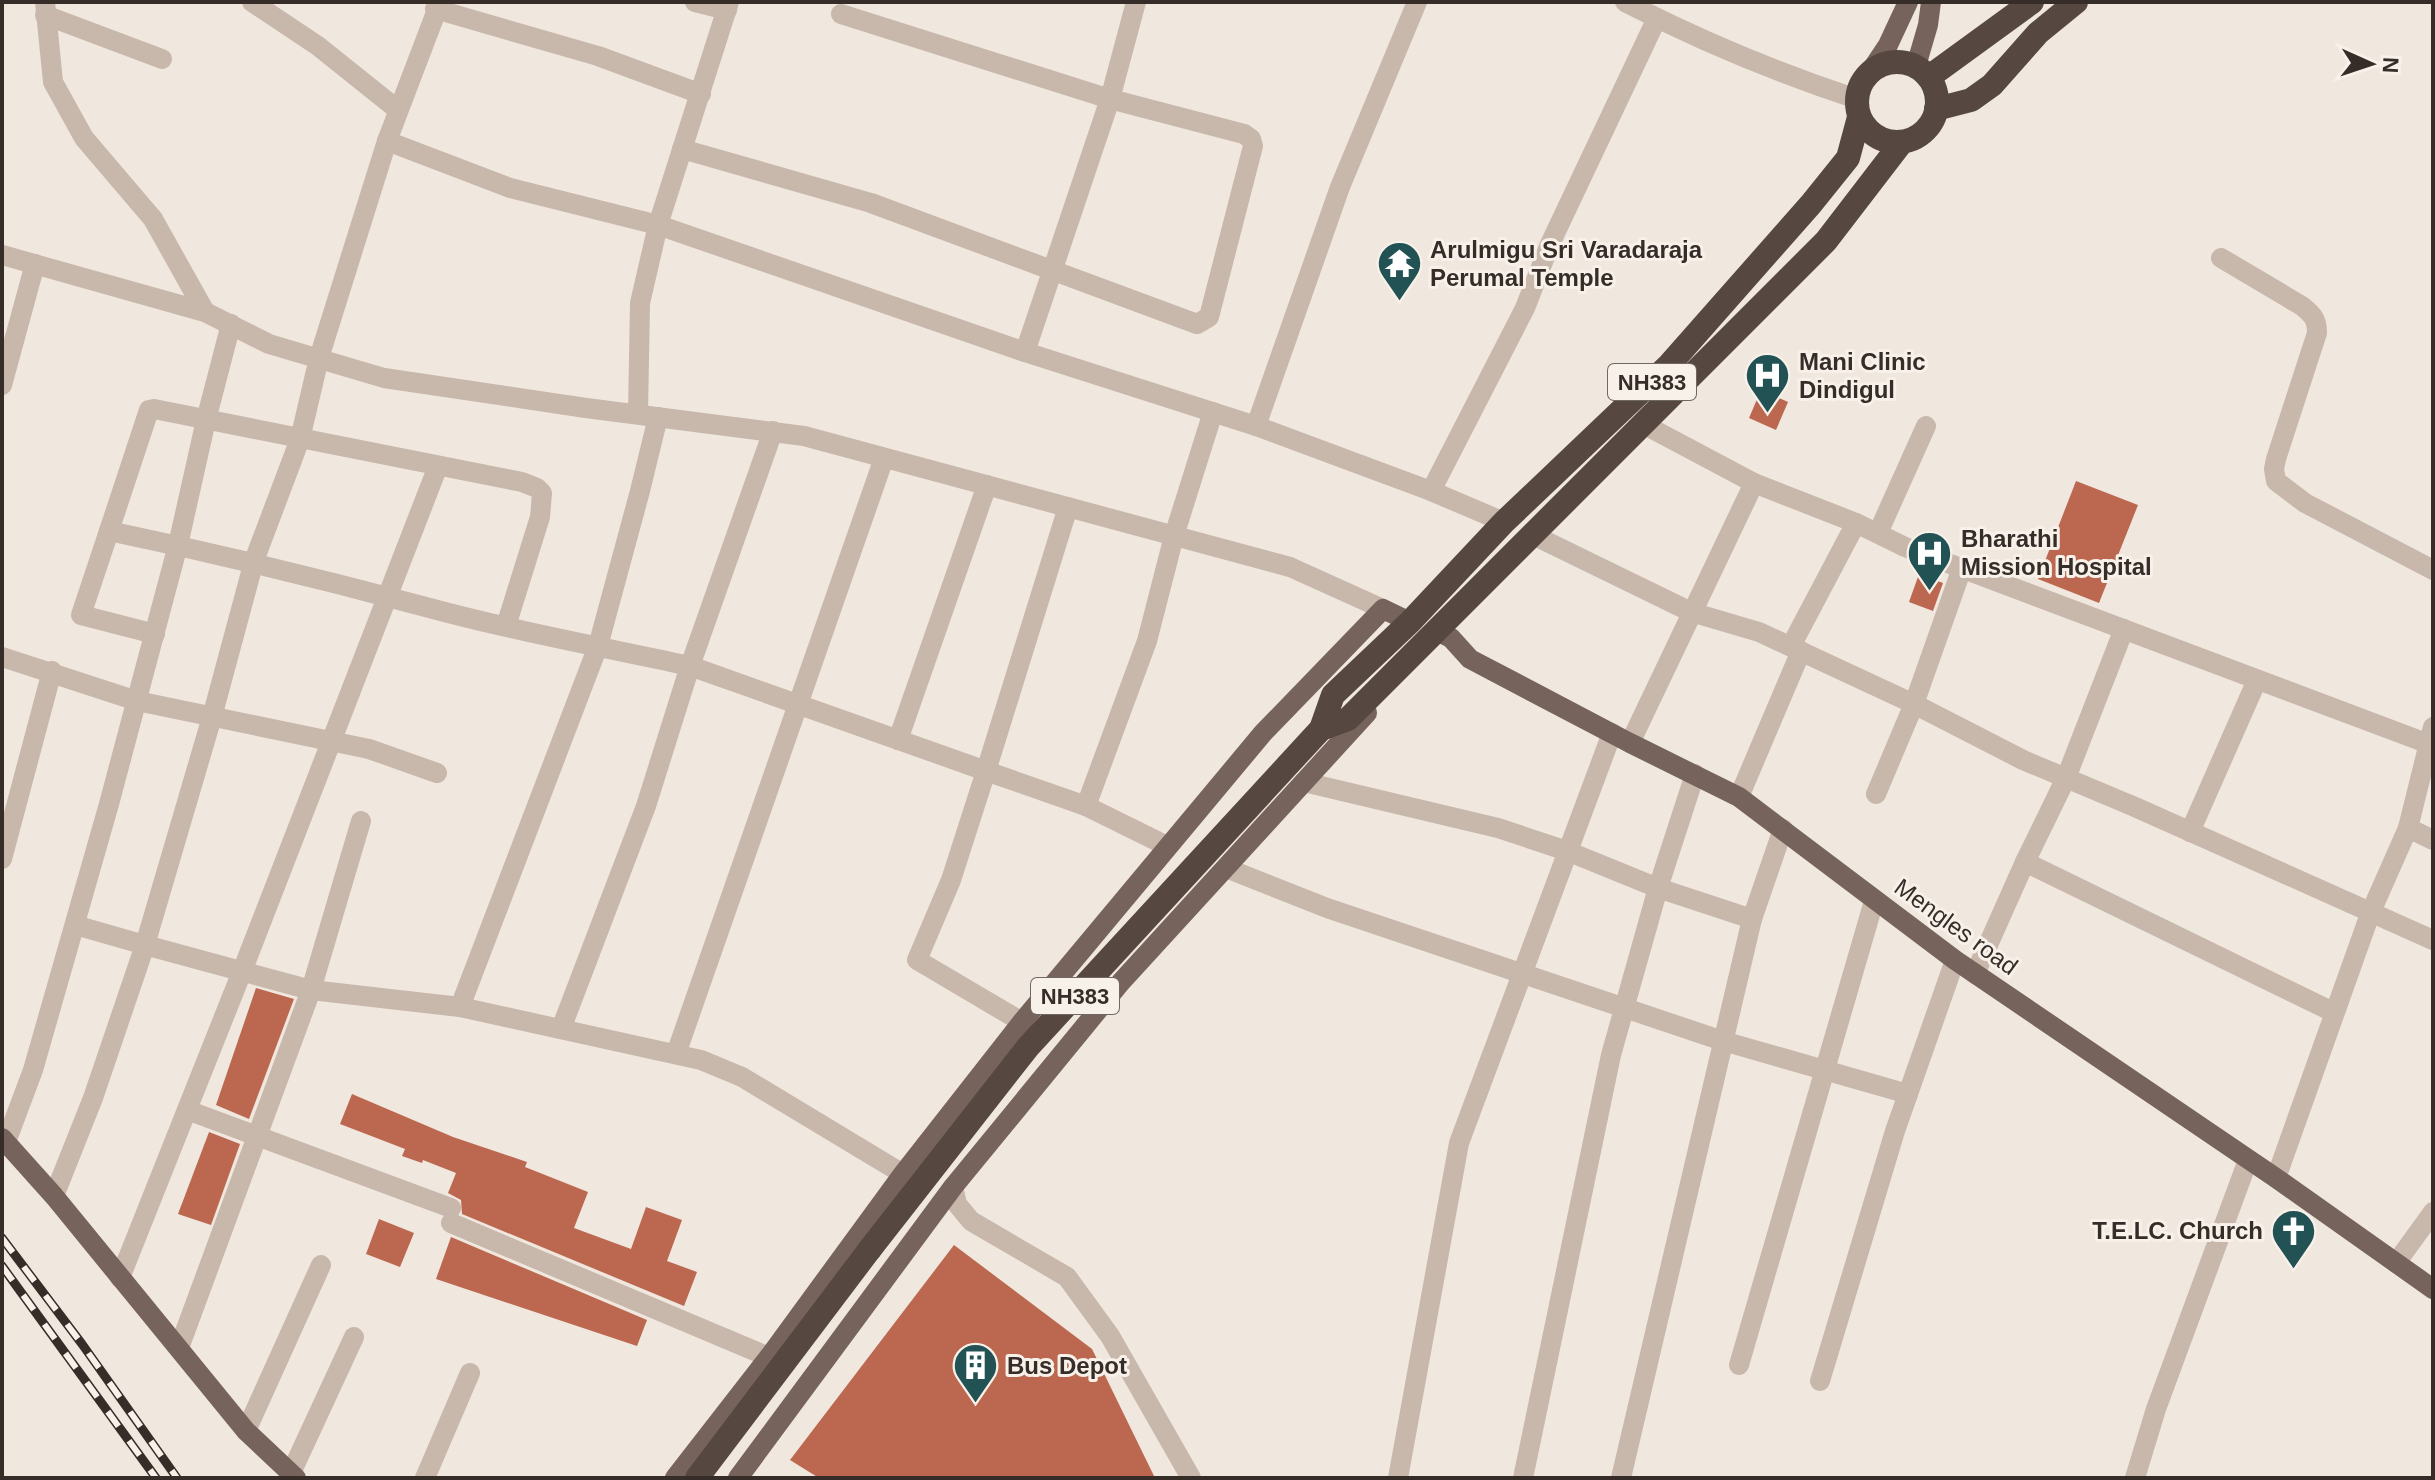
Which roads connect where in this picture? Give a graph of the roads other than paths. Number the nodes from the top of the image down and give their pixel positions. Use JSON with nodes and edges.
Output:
{"nodes":[{"id":1,"x":252,"y":2,"type":"edge"},
{"id":2,"x":695,"y":2,"type":"edge"},
{"id":3,"x":1136,"y":2,"type":"edge"},
{"id":4,"x":1417,"y":2,"type":"edge"},
{"id":5,"x":1625,"y":2,"type":"edge"},
{"id":6,"x":1908,"y":2,"type":"edge"},
{"id":7,"x":1931,"y":2,"type":"edge"},
{"id":8,"x":2032,"y":2,"type":"edge"},
{"id":9,"x":2076,"y":2,"type":"edge"},
{"id":10,"x":438,"y":6,"type":"edge"},
{"id":11,"x":728,"y":6,"type":"edge"},
{"id":12,"x":45,"y":9,"type":"edge"},
{"id":13,"x":841,"y":14,"type":"dead end"},
{"id":14,"x":1657,"y":18,"type":"junction"},
{"id":15,"x":162,"y":59,"type":"dead end"},
{"id":16,"x":1922,"y":72,"type":"junction"},
{"id":17,"x":1868,"y":75,"type":"junction"},
{"id":18,"x":701,"y":94,"type":"junction"},
{"id":19,"x":1110,"y":99,"type":"junction"},
{"id":20,"x":1858,"y":108,"type":"junction"},
{"id":21,"x":1936,"y":109,"type":"junction"},
{"id":22,"x":398,"y":110,"type":"junction"},
{"id":23,"x":387,"y":141,"type":"junction"},
{"id":24,"x":1902,"y":142,"type":"junction"},
{"id":25,"x":682,"y":149,"type":"junction"},
{"id":26,"x":658,"y":225,"type":"junction"},
{"id":27,"x":2,"y":255,"type":"edge"},
{"id":28,"x":2221,"y":258,"type":"dead end"},
{"id":29,"x":35,"y":264,"type":"junction"},
{"id":30,"x":1055,"y":269,"type":"junction"},
{"id":31,"x":205,"y":312,"type":"junction"},
{"id":32,"x":231,"y":324,"type":"junction"},
{"id":33,"x":1025,"y":352,"type":"junction"},
{"id":34,"x":319,"y":358,"type":"junction"},
{"id":35,"x":2,"y":385,"type":"edge"},
{"id":36,"x":1213,"y":412,"type":"junction"},
{"id":37,"x":648,"y":415,"type":"junction"},
{"id":38,"x":206,"y":420,"type":"junction"},
{"id":39,"x":1643,"y":424,"type":"junction"},
{"id":40,"x":1256,"y":426,"type":"junction"},
{"id":41,"x":1926,"y":426,"type":"dead end"},
{"id":42,"x":773,"y":431,"type":"junction"},
{"id":43,"x":300,"y":439,"type":"junction"},
{"id":44,"x":884,"y":458,"type":"junction"},
{"id":45,"x":438,"y":466,"type":"junction"},
{"id":46,"x":1754,"y":483,"type":"junction"},
{"id":47,"x":987,"y":485,"type":"junction"},
{"id":48,"x":1431,"y":491,"type":"junction"},
{"id":49,"x":1068,"y":507,"type":"junction"},
{"id":50,"x":1504,"y":522,"type":"junction"},
{"id":51,"x":1856,"y":523,"type":"junction"},
{"id":52,"x":109,"y":531,"type":"junction"},
{"id":53,"x":1878,"y":533,"type":"junction"},
{"id":54,"x":1531,"y":534,"type":"junction"},
{"id":55,"x":1174,"y":536,"type":"junction"},
{"id":56,"x":178,"y":545,"type":"junction"},
{"id":57,"x":254,"y":561,"type":"junction"},
{"id":58,"x":1962,"y":568,"type":"junction"},
{"id":59,"x":2433,"y":570,"type":"edge"},
{"id":60,"x":388,"y":595,"type":"junction"},
{"id":61,"x":1383,"y":609,"type":"junction"},
{"id":62,"x":1691,"y":612,"type":"junction"},
{"id":63,"x":1410,"y":622,"type":"junction"},
{"id":64,"x":506,"y":626,"type":"junction"},
{"id":65,"x":2124,"y":629,"type":"junction"},
{"id":66,"x":155,"y":634,"type":"junction"},
{"id":67,"x":1444,"y":635,"type":"junction"},
{"id":68,"x":598,"y":646,"type":"junction"},
{"id":69,"x":1796,"y":649,"type":"junction"},
{"id":70,"x":2,"y":657,"type":"edge"},
{"id":71,"x":690,"y":666,"type":"junction"},
{"id":72,"x":52,"y":671,"type":"junction"},
{"id":73,"x":2257,"y":680,"type":"junction"},
{"id":74,"x":137,"y":701,"type":"junction"},
{"id":75,"x":799,"y":703,"type":"junction"},
{"id":76,"x":1914,"y":704,"type":"junction"},
{"id":77,"x":212,"y":717,"type":"junction"},
{"id":78,"x":1321,"y":729,"type":"junction"},
{"id":79,"x":2431,"y":736,"type":"edge"},
{"id":80,"x":1621,"y":738,"type":"junction"},
{"id":81,"x":332,"y":740,"type":"junction"},
{"id":82,"x":898,"y":740,"type":"junction"},
{"id":83,"x":986,"y":771,"type":"junction"},
{"id":84,"x":437,"y":773,"type":"dead end"},
{"id":85,"x":1695,"y":774,"type":"junction"},
{"id":86,"x":2066,"y":778,"type":"junction"},
{"id":87,"x":1304,"y":782,"type":"junction"},
{"id":88,"x":1876,"y":794,"type":"dead end"},
{"id":89,"x":1739,"y":797,"type":"junction"},
{"id":90,"x":1086,"y":806,"type":"junction"},
{"id":91,"x":361,"y":821,"type":"dead end"},
{"id":92,"x":2408,"y":828,"type":"junction"},
{"id":93,"x":1783,"y":829,"type":"junction"},
{"id":94,"x":2190,"y":832,"type":"junction"},
{"id":95,"x":2433,"y":840,"type":"edge"},
{"id":96,"x":1167,"y":846,"type":"junction"},
{"id":97,"x":1567,"y":851,"type":"junction"},
{"id":98,"x":2,"y":859,"type":"edge"},
{"id":99,"x":2025,"y":862,"type":"junction"},
{"id":100,"x":1226,"y":868,"type":"junction"},
{"id":101,"x":1658,"y":888,"type":"junction"},
{"id":102,"x":1874,"y":901,"type":"junction"},
{"id":103,"x":2370,"y":914,"type":"junction"},
{"id":104,"x":1752,"y":919,"type":"junction"},
{"id":105,"x":75,"y":925,"type":"junction"},
{"id":106,"x":2433,"y":940,"type":"edge"},
{"id":107,"x":145,"y":945,"type":"junction"},
{"id":108,"x":1955,"y":960,"type":"junction"},
{"id":109,"x":243,"y":969,"type":"junction"},
{"id":110,"x":1522,"y":973,"type":"junction"},
{"id":111,"x":1975,"y":974,"type":"junction"},
{"id":112,"x":311,"y":990,"type":"junction"},
{"id":113,"x":460,"y":1007,"type":"junction"},
{"id":114,"x":1626,"y":1007,"type":"junction"},
{"id":115,"x":2333,"y":1012,"type":"junction"},
{"id":116,"x":1022,"y":1022,"type":"junction"},
{"id":117,"x":561,"y":1029,"type":"junction"},
{"id":118,"x":1723,"y":1041,"type":"junction"},
{"id":119,"x":676,"y":1054,"type":"junction"},
{"id":120,"x":1824,"y":1072,"type":"junction"},
{"id":121,"x":1908,"y":1094,"type":"junction"},
{"id":122,"x":187,"y":1110,"type":"junction"},
{"id":123,"x":257,"y":1135,"type":"junction"},
{"id":124,"x":4,"y":1140,"type":"edge"},
{"id":125,"x":2248,"y":1160,"type":"junction"},
{"id":126,"x":903,"y":1174,"type":"junction"},
{"id":127,"x":2276,"y":1178,"type":"junction"},
{"id":128,"x":953,"y":1187,"type":"junction"},
{"id":129,"x":54,"y":1196,"type":"junction"},
{"id":130,"x":2433,"y":1212,"type":"edge"},
{"id":131,"x":2396,"y":1263,"type":"junction"},
{"id":132,"x":321,"y":1265,"type":"dead end"},
{"id":133,"x":829,"y":1274,"type":"junction"},
{"id":134,"x":120,"y":1278,"type":"junction"},
{"id":135,"x":2433,"y":1289,"type":"edge"},
{"id":136,"x":867,"y":1303,"type":"junction"},
{"id":137,"x":354,"y":1337,"type":"dead end"},
{"id":138,"x":179,"y":1348,"type":"junction"},
{"id":139,"x":769,"y":1357,"type":"junction"},
{"id":140,"x":1739,"y":1365,"type":"dead end"},
{"id":141,"x":470,"y":1373,"type":"dead end"},
{"id":142,"x":1820,"y":1381,"type":"dead end"},
{"id":143,"x":246,"y":1431,"type":"junction"},
{"id":144,"x":293,"y":1476,"type":"edge"},
{"id":145,"x":425,"y":1478,"type":"edge"},
{"id":146,"x":675,"y":1478,"type":"edge"},
{"id":147,"x":697,"y":1478,"type":"edge"},
{"id":148,"x":738,"y":1478,"type":"edge"},
{"id":149,"x":1191,"y":1478,"type":"edge"},
{"id":150,"x":1398,"y":1478,"type":"edge"},
{"id":151,"x":1523,"y":1478,"type":"edge"},
{"id":152,"x":1621,"y":1478,"type":"edge"},
{"id":153,"x":2135,"y":1478,"type":"edge"}],
"edges":[{"from":1,"to":22,"type":"street"},
{"from":2,"to":11,"type":"street"},
{"from":3,"to":19,"type":"street"},
{"from":4,"to":40,"type":"street"},
{"from":5,"to":14,"type":"street"},
{"from":6,"to":17,"type":"main road"},
{"from":7,"to":16,"type":"main road"},
{"from":8,"to":16,"type":"highway"},
{"from":9,"to":21,"type":"highway"},
{"from":10,"to":18,"type":"street"},
{"from":10,"to":22,"type":"street"},
{"from":11,"to":18,"type":"street"},
{"from":12,"to":15,"type":"street"},
{"from":12,"to":31,"type":"street"},
{"from":13,"to":19,"type":"street"},
{"from":14,"to":20,"type":"street"},
{"from":14,"to":48,"type":"street"},
{"from":16,"to":17,"type":"highway"},
{"from":16,"to":21,"type":"highway"},
{"from":17,"to":20,"type":"highway","number":"NH383"},
{"from":18,"to":25,"type":"street"},
{"from":19,"to":30,"type":"street"},
{"from":19,"to":30,"type":"street"},
{"from":20,"to":24,"type":"highway"},
{"from":20,"to":50,"type":"highway","number":"NH383"},
{"from":21,"to":24,"type":"highway","number":"NH383"},
{"from":22,"to":23,"type":"street"},
{"from":23,"to":26,"type":"street"},
{"from":23,"to":34,"type":"street"},
{"from":24,"to":39,"type":"highway","number":"NH383"},
{"from":25,"to":26,"type":"street"},
{"from":25,"to":30,"type":"street"},
{"from":26,"to":33,"type":"street"},
{"from":26,"to":37,"type":"street"},
{"from":27,"to":29,"type":"street"},
{"from":28,"to":59,"type":"street"},
{"from":29,"to":31,"type":"street"},
{"from":29,"to":35,"type":"street"},
{"from":30,"to":33,"type":"street"},
{"from":31,"to":32,"type":"street"},
{"from":32,"to":34,"type":"street"},
{"from":32,"to":38,"type":"street"},
{"from":33,"to":36,"type":"street"},
{"from":34,"to":37,"type":"street"},
{"from":34,"to":43,"type":"street"},
{"from":36,"to":40,"type":"street"},
{"from":36,"to":55,"type":"street"},
{"from":37,"to":42,"type":"street"},
{"from":37,"to":68,"type":"street"},
{"from":38,"to":43,"type":"street"},
{"from":38,"to":52,"type":"street"},
{"from":38,"to":56,"type":"street"},
{"from":39,"to":46,"type":"street"},
{"from":39,"to":54,"type":"highway","number":"NH383"},
{"from":40,"to":48,"type":"street"},
{"from":41,"to":53,"type":"street"},
{"from":42,"to":44,"type":"street"},
{"from":42,"to":71,"type":"street"},
{"from":43,"to":45,"type":"street"},
{"from":43,"to":57,"type":"street"},
{"from":44,"to":47,"type":"street"},
{"from":44,"to":75,"type":"street"},
{"from":45,"to":60,"type":"street"},
{"from":45,"to":64,"type":"street"},
{"from":46,"to":51,"type":"street"},
{"from":46,"to":62,"type":"street"},
{"from":47,"to":49,"type":"street"},
{"from":47,"to":82,"type":"street"},
{"from":48,"to":50,"type":"street"},
{"from":49,"to":55,"type":"street"},
{"from":49,"to":83,"type":"street"},
{"from":50,"to":63,"type":"highway","number":"NH383"},
{"from":51,"to":53,"type":"street"},
{"from":51,"to":69,"type":"street"},
{"from":52,"to":56,"type":"street"},
{"from":52,"to":66,"type":"street"},
{"from":53,"to":58,"type":"street"},
{"from":54,"to":62,"type":"street"},
{"from":54,"to":67,"type":"highway","number":"NH383"},
{"from":55,"to":61,"type":"street"},
{"from":55,"to":90,"type":"street"},
{"from":56,"to":57,"type":"street"},
{"from":56,"to":66,"type":"street"},
{"from":57,"to":60,"type":"street"},
{"from":57,"to":77,"type":"street"},
{"from":58,"to":65,"type":"street"},
{"from":58,"to":76,"type":"street"},
{"from":60,"to":64,"type":"street"},
{"from":60,"to":81,"type":"street"},
{"from":61,"to":63,"type":"main road"},
{"from":61,"to":96,"type":"main road"},
{"from":62,"to":69,"type":"street"},
{"from":62,"to":80,"type":"street"},
{"from":63,"to":78,"type":"highway"},
{"from":64,"to":68,"type":"street"},
{"from":65,"to":73,"type":"street"},
{"from":65,"to":86,"type":"street"},
{"from":66,"to":74,"type":"street"},
{"from":67,"to":78,"type":"highway"},
{"from":67,"to":80,"type":"main road","name":"Mengles road"},
{"from":67,"to":87,"type":"main road"},
{"from":68,"to":71,"type":"street"},
{"from":68,"to":113,"type":"street"},
{"from":69,"to":76,"type":"street"},
{"from":69,"to":89,"type":"street"},
{"from":70,"to":72,"type":"street"},
{"from":71,"to":75,"type":"street"},
{"from":71,"to":117,"type":"street"},
{"from":72,"to":74,"type":"street"},
{"from":72,"to":98,"type":"street"},
{"from":73,"to":79,"type":"street"},
{"from":73,"to":94,"type":"street"},
{"from":74,"to":77,"type":"street"},
{"from":74,"to":105,"type":"street"},
{"from":75,"to":82,"type":"street"},
{"from":75,"to":119,"type":"street"},
{"from":76,"to":86,"type":"street"},
{"from":76,"to":88,"type":"street"},
{"from":77,"to":81,"type":"street"},
{"from":77,"to":107,"type":"street"},
{"from":78,"to":147,"type":"highway","number":"NH383","bridge":true},
{"from":79,"to":92,"type":"street"},
{"from":80,"to":85,"type":"main road","name":"Mengles road"},
{"from":80,"to":97,"type":"street"},
{"from":81,"to":84,"type":"street"},
{"from":81,"to":109,"type":"street"},
{"from":82,"to":83,"type":"street"},
{"from":83,"to":90,"type":"street"},
{"from":83,"to":116,"type":"street"},
{"from":85,"to":89,"type":"main road","name":"Mengles road"},
{"from":85,"to":101,"type":"street"},
{"from":86,"to":94,"type":"street"},
{"from":86,"to":99,"type":"street"},
{"from":87,"to":97,"type":"street"},
{"from":87,"to":100,"type":"main road"},
{"from":89,"to":93,"type":"main road","name":"Mengles road"},
{"from":90,"to":96,"type":"street"},
{"from":91,"to":112,"type":"street"},
{"from":92,"to":95,"type":"street"},
{"from":92,"to":103,"type":"street"},
{"from":93,"to":102,"type":"main road","name":"Mengles road"},
{"from":93,"to":104,"type":"street"},
{"from":94,"to":103,"type":"street"},
{"from":96,"to":116,"type":"main road"},
{"from":97,"to":101,"type":"street"},
{"from":97,"to":110,"type":"street"},
{"from":99,"to":111,"type":"street"},
{"from":99,"to":115,"type":"street"},
{"from":100,"to":110,"type":"street"},
{"from":100,"to":128,"type":"main road"},
{"from":101,"to":104,"type":"street"},
{"from":101,"to":114,"type":"street"},
{"from":102,"to":108,"type":"main road","name":"Mengles road"},
{"from":102,"to":120,"type":"street"},
{"from":103,"to":106,"type":"street"},
{"from":103,"to":115,"type":"street"},
{"from":104,"to":118,"type":"street"},
{"from":105,"to":107,"type":"street"},
{"from":105,"to":124,"type":"street"},
{"from":107,"to":109,"type":"street"},
{"from":107,"to":129,"type":"street"},
{"from":108,"to":111,"type":"main road","name":"Mengles road"},
{"from":108,"to":121,"type":"street"},
{"from":109,"to":112,"type":"street"},
{"from":109,"to":122,"type":"street"},
{"from":110,"to":114,"type":"street"},
{"from":110,"to":150,"type":"street"},
{"from":111,"to":125,"type":"main road","name":"Mengles road"},
{"from":112,"to":113,"type":"street"},
{"from":112,"to":123,"type":"street"},
{"from":113,"to":117,"type":"street"},
{"from":114,"to":118,"type":"street"},
{"from":114,"to":151,"type":"street"},
{"from":115,"to":127,"type":"street"},
{"from":116,"to":126,"type":"main road"},
{"from":117,"to":119,"type":"street"},
{"from":118,"to":120,"type":"street"},
{"from":118,"to":152,"type":"street"},
{"from":119,"to":126,"type":"street"},
{"from":120,"to":121,"type":"street"},
{"from":120,"to":140,"type":"street"},
{"from":121,"to":142,"type":"street"},
{"from":122,"to":123,"type":"street"},
{"from":122,"to":134,"type":"street"},
{"from":123,"to":138,"type":"street"},
{"from":123,"to":139,"type":"street"},
{"from":124,"to":129,"type":"main road"},
{"from":125,"to":127,"type":"main road","name":"Mengles road"},
{"from":125,"to":153,"type":"street"},
{"from":126,"to":133,"type":"main road"},
{"from":127,"to":131,"type":"main road","name":"Mengles road"},
{"from":128,"to":136,"type":"main road"},
{"from":128,"to":149,"type":"street"},
{"from":129,"to":134,"type":"main road"},
{"from":130,"to":131,"type":"street"},
{"from":131,"to":135,"type":"main road","name":"Mengles road"},
{"from":132,"to":143,"type":"street"},
{"from":133,"to":136,"type":"main road"},
{"from":133,"to":139,"type":"main road"},
{"from":134,"to":138,"type":"main road"},
{"from":136,"to":148,"type":"main road"},
{"from":137,"to":144,"type":"street"},
{"from":138,"to":143,"type":"main road"},
{"from":139,"to":146,"type":"main road"},
{"from":141,"to":145,"type":"street"},
{"from":143,"to":144,"type":"main road"}]}
